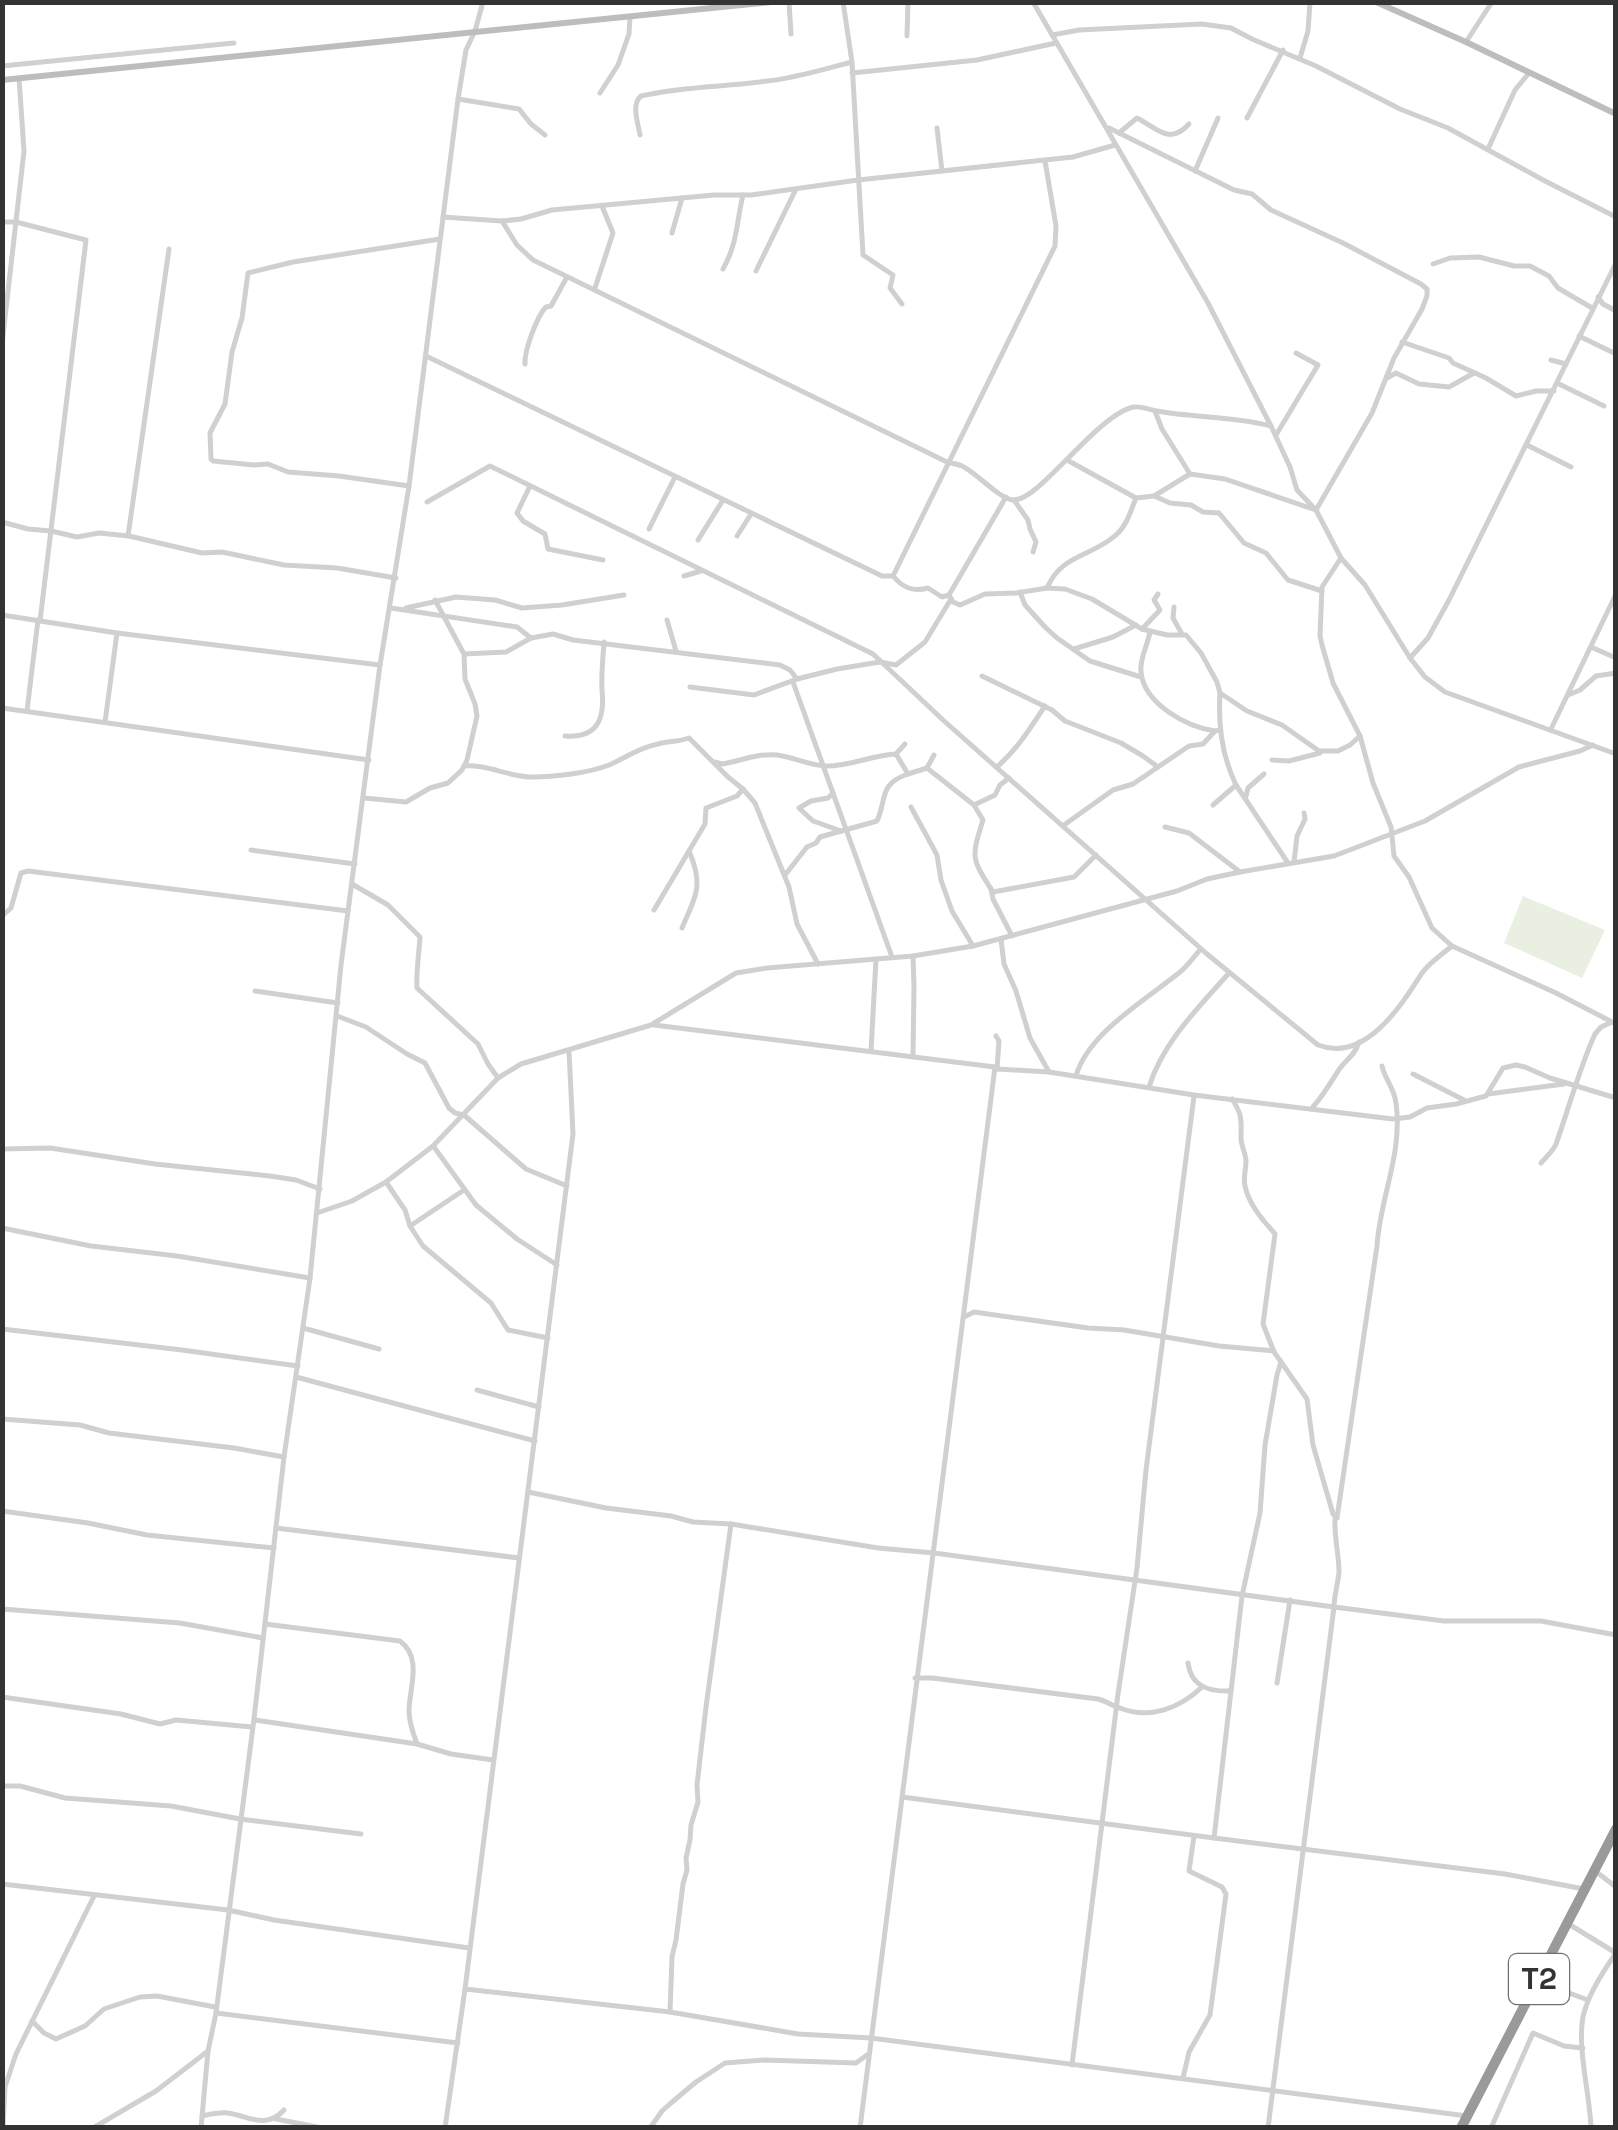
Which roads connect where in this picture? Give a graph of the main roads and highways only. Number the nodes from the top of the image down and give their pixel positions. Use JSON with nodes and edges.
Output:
{"nodes":[{"id":1,"x":1616,"y":1829,"type":"edge"},
{"id":2,"x":1461,"y":2128,"type":"edge"}],
"edges":[{"from":1,"to":2,"type":"highway","number":"T2"}]}
